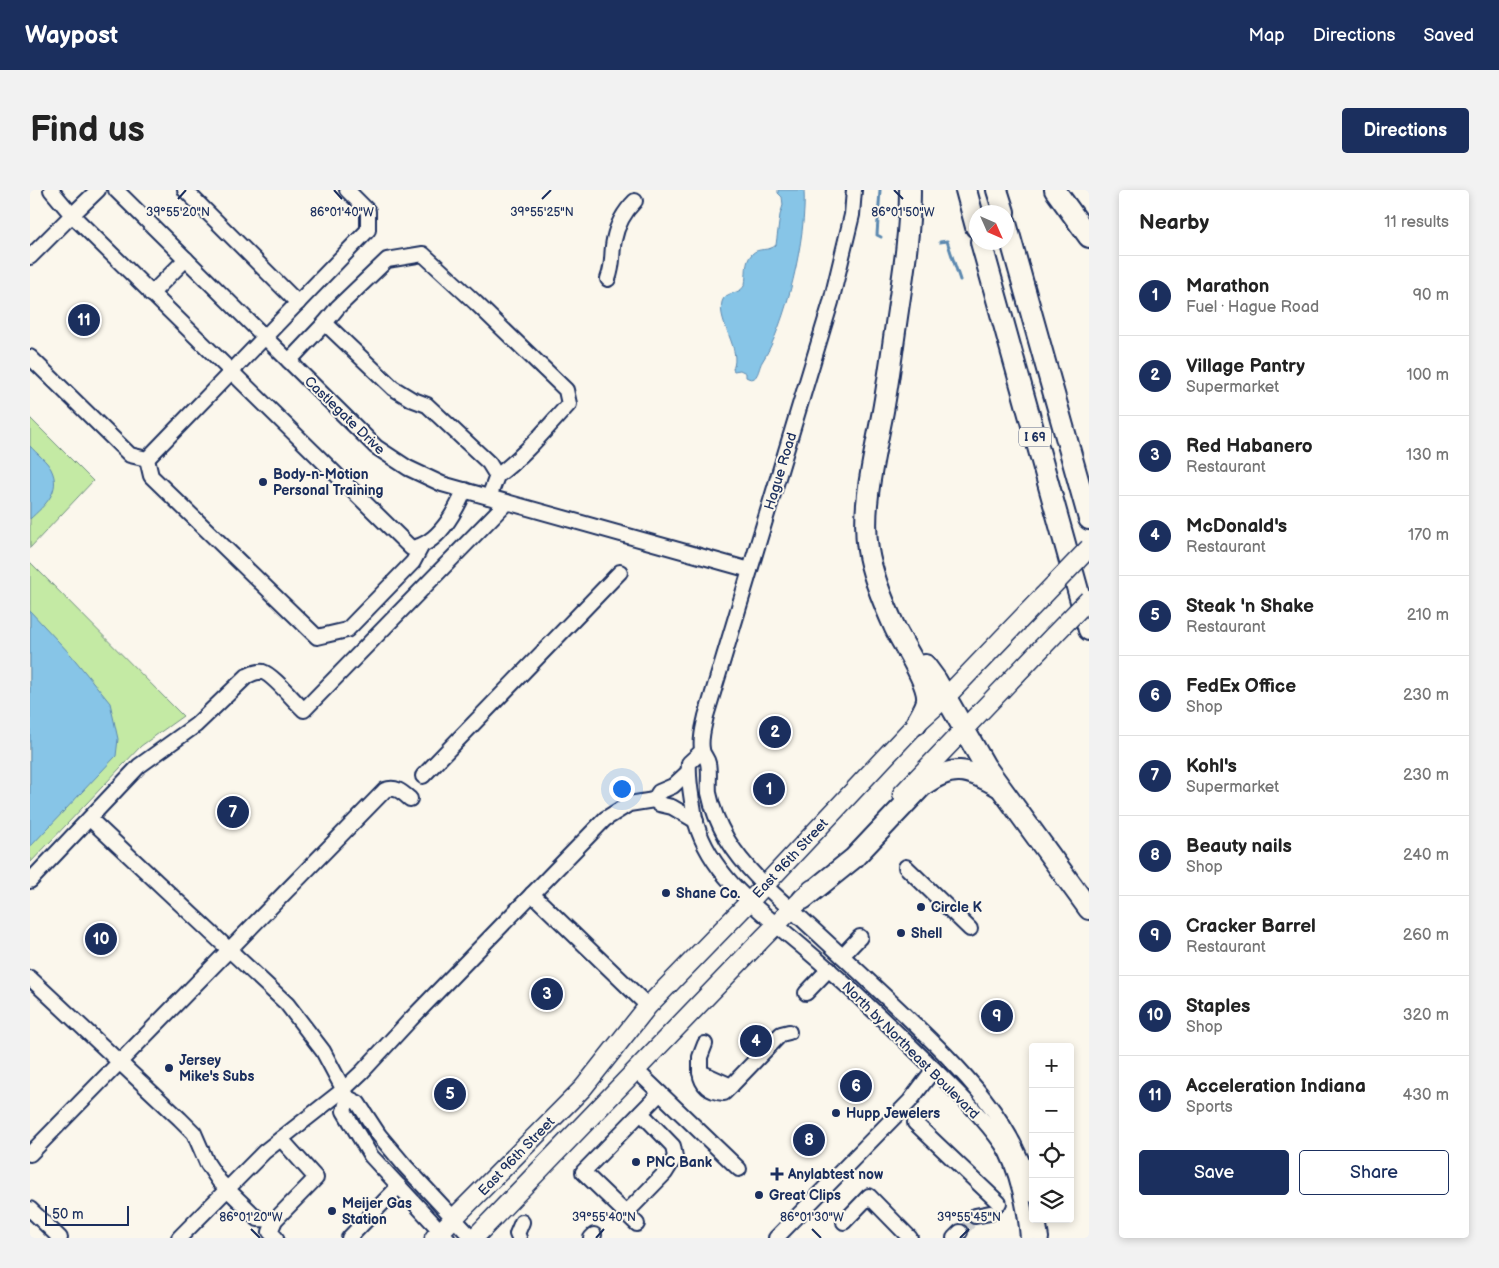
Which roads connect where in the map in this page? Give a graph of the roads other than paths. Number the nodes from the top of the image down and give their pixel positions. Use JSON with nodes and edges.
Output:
{"nodes":[{"id":1,"x":51,"y":190,"type":"edge"},
{"id":2,"x":98,"y":190,"type":"edge"},
{"id":3,"x":116,"y":190,"type":"edge"},
{"id":4,"x":185,"y":190,"type":"edge"},
{"id":5,"x":347,"y":190,"type":"edge"},
{"id":6,"x":854,"y":190,"type":"edge"},
{"id":7,"x":910,"y":190,"type":"edge"},
{"id":8,"x":966,"y":190,"type":"edge"},
{"id":9,"x":997,"y":190,"type":"edge"},
{"id":10,"x":1056,"y":190,"type":"edge"},
{"id":11,"x":635,"y":201,"type":"dead end"},
{"id":12,"x":970,"y":205,"type":"edge"},
{"id":13,"x":1002,"y":205,"type":"edge"},
{"id":14,"x":72,"y":215,"type":"junction"},
{"id":15,"x":1089,"y":236,"type":"edge"},
{"id":16,"x":983,"y":250,"type":"edge"},
{"id":17,"x":1014,"y":250,"type":"edge"},
{"id":18,"x":30,"y":257,"type":"edge"},
{"id":19,"x":186,"y":259,"type":"junction"},
{"id":20,"x":608,"y":279,"type":"dead end"},
{"id":21,"x":151,"y":294,"type":"junction"},
{"id":22,"x":298,"y":303,"type":"junction"},
{"id":23,"x":325,"y":323,"type":"junction"},
{"id":24,"x":265,"y":337,"type":"junction"},
{"id":25,"x":30,"y":357,"type":"edge"},
{"id":26,"x":289,"y":361,"type":"junction"},
{"id":27,"x":231,"y":372,"type":"junction"},
{"id":28,"x":146,"y":459,"type":"junction"},
{"id":29,"x":497,"y":476,"type":"junction"},
{"id":30,"x":465,"y":490,"type":"junction"},
{"id":31,"x":489,"y":497,"type":"junction"},
{"id":32,"x":507,"y":502,"type":"junction"},
{"id":33,"x":1089,"y":519,"type":"edge"},
{"id":34,"x":421,"y":547,"type":"junction"},
{"id":35,"x":1089,"y":548,"type":"edge"},
{"id":36,"x":750,"y":570,"type":"junction"},
{"id":37,"x":620,"y":572,"type":"dead end"},
{"id":38,"x":1089,"y":599,"type":"edge"},
{"id":39,"x":1089,"y":630,"type":"edge"},
{"id":40,"x":907,"y":649,"type":"junction"},
{"id":41,"x":946,"y":697,"type":"junction"},
{"id":42,"x":916,"y":724,"type":"junction"},
{"id":43,"x":963,"y":729,"type":"junction"},
{"id":44,"x":702,"y":751,"type":"junction"},
{"id":45,"x":688,"y":772,"type":"junction"},
{"id":46,"x":423,"y":776,"type":"dead end"},
{"id":47,"x":1001,"y":788,"type":"junction"},
{"id":48,"x":410,"y":799,"type":"dead end"},
{"id":49,"x":654,"y":800,"type":"junction"},
{"id":50,"x":90,"y":819,"type":"junction"},
{"id":51,"x":696,"y":821,"type":"junction"},
{"id":52,"x":906,"y":867,"type":"dead end"},
{"id":53,"x":30,"y":881,"type":"edge"},
{"id":54,"x":765,"y":885,"type":"junction"},
{"id":55,"x":532,"y":894,"type":"junction"},
{"id":56,"x":750,"y":901,"type":"junction"},
{"id":57,"x":791,"y":903,"type":"junction"},
{"id":58,"x":1089,"y":909,"type":"edge"},
{"id":59,"x":771,"y":919,"type":"junction"},
{"id":60,"x":970,"y":929,"type":"dead end"},
{"id":61,"x":860,"y":936,"type":"dead end"},
{"id":62,"x":230,"y":949,"type":"junction"},
{"id":63,"x":842,"y":956,"type":"junction"},
{"id":64,"x":829,"y":969,"type":"junction"},
{"id":65,"x":30,"y":978,"type":"edge"},
{"id":66,"x":806,"y":992,"type":"dead end"},
{"id":67,"x":648,"y":1006,"type":"junction"},
{"id":68,"x":789,"y":1032,"type":"dead end"},
{"id":69,"x":705,"y":1044,"type":"dead end"},
{"id":70,"x":120,"y":1062,"type":"junction"},
{"id":71,"x":934,"y":1069,"type":"junction"},
{"id":72,"x":636,"y":1070,"type":"junction"},
{"id":73,"x":660,"y":1093,"type":"junction"},
{"id":74,"x":345,"y":1094,"type":"junction"},
{"id":75,"x":641,"y":1113,"type":"junction"},
{"id":76,"x":916,"y":1123,"type":"dead end"},
{"id":77,"x":280,"y":1139,"type":"junction"},
{"id":78,"x":30,"y":1154,"type":"edge"},
{"id":79,"x":739,"y":1169,"type":"dead end"},
{"id":80,"x":1029,"y":1183,"type":"edge"},
{"id":81,"x":399,"y":1186,"type":"junction"},
{"id":82,"x":226,"y":1190,"type":"junction"},
{"id":83,"x":30,"y":1209,"type":"edge"},
{"id":84,"x":626,"y":1214,"type":"junction"},
{"id":85,"x":975,"y":1216,"type":"tunnel mouth"},
{"id":86,"x":522,"y":1222,"type":"dead end"},
{"id":87,"x":844,"y":1222,"type":"dead end"},
{"id":88,"x":1039,"y":1223,"type":"edge"},
{"id":89,"x":637,"y":1224,"type":"dead end"},
{"id":90,"x":273,"y":1230,"type":"edge"},
{"id":91,"x":444,"y":1231,"type":"edge"},
{"id":92,"x":60,"y":1238,"type":"edge"},
{"id":93,"x":179,"y":1238,"type":"edge"},
{"id":94,"x":350,"y":1238,"type":"edge"},
{"id":95,"x":473,"y":1238,"type":"edge"},
{"id":96,"x":519,"y":1238,"type":"edge"},
{"id":97,"x":776,"y":1238,"type":"edge"},
{"id":98,"x":910,"y":1238,"type":"edge"},
{"id":99,"x":1028,"y":1238,"type":"edge"},
{"id":100,"x":1041,"y":1238,"type":"edge"}],
"edges":[{"from":1,"to":14,"type":"street"},
{"from":2,"to":14,"type":"street"},
{"from":3,"to":19,"type":"street","name":"Castlegate Drive"},
{"from":4,"to":22,"type":"street"},
{"from":5,"to":22,"type":"street"},
{"from":6,"to":36,"type":"street","name":"Hague Road"},
{"from":7,"to":40,"type":"highway"},
{"from":8,"to":12,"type":"highway"},
{"from":9,"to":13,"type":"highway"},
{"from":10,"to":15,"type":"highway"},
{"from":11,"to":20,"type":"street"},
{"from":14,"to":18,"type":"street"},
{"from":14,"to":21,"type":"street"},
{"from":16,"to":39,"type":"highway","number":"I 69"},
{"from":17,"to":33,"type":"highway","number":"I 69"},
{"from":19,"to":21,"type":"street"},
{"from":19,"to":24,"type":"street","name":"Castlegate Drive"},
{"from":21,"to":27,"type":"street"},
{"from":22,"to":24,"type":"street"},
{"from":23,"to":26,"type":"street"},
{"from":23,"to":29,"type":"street"},
{"from":23,"to":29,"type":"street"},
{"from":24,"to":26,"type":"street","name":"Castlegate Drive"},
{"from":24,"to":27,"type":"street"},
{"from":25,"to":28,"type":"street"},
{"from":26,"to":30,"type":"street","name":"Castlegate Drive"},
{"from":27,"to":28,"type":"street"},
{"from":27,"to":34,"type":"street"},
{"from":28,"to":34,"type":"street"},
{"from":29,"to":31,"type":"street"},
{"from":30,"to":31,"type":"street","name":"Castlegate Drive"},
{"from":30,"to":34,"type":"street"},
{"from":31,"to":32,"type":"street","name":"Castlegate Drive"},
{"from":32,"to":36,"type":"street","name":"Castlegate Drive"},
{"from":32,"to":50,"type":"street"},
{"from":35,"to":41,"type":"main road","name":"East 96th Street","bridge":true},
{"from":36,"to":44,"type":"street","name":"Hague Road"},
{"from":37,"to":46,"type":"street"},
{"from":38,"to":43,"type":"main road","name":"East 96th Street","bridge":true},
{"from":40,"to":41,"type":"highway"},
{"from":40,"to":42,"type":"highway"},
{"from":41,"to":42,"type":"main road","name":"East 96th Street"},
{"from":41,"to":43,"type":"highway"},
{"from":42,"to":54,"type":"main road","name":"East 96th Street"},
{"from":43,"to":47,"type":"highway"},
{"from":43,"to":57,"type":"main road","name":"East 96th Street"},
{"from":44,"to":45,"type":"street"},
{"from":44,"to":54,"type":"street","name":"Hague Road"},
{"from":45,"to":49,"type":"street"},
{"from":45,"to":51,"type":"street"},
{"from":47,"to":57,"type":"highway"},
{"from":47,"to":58,"type":"highway"},
{"from":48,"to":62,"type":"street"},
{"from":49,"to":51,"type":"street"},
{"from":49,"to":55,"type":"street"},
{"from":50,"to":53,"type":"street"},
{"from":50,"to":62,"type":"street"},
{"from":51,"to":56,"type":"street"},
{"from":52,"to":60,"type":"street"},
{"from":54,"to":56,"type":"main road","name":"East 96th Street"},
{"from":54,"to":57,"type":"street","name":"Hague Road"},
{"from":55,"to":67,"type":"street"},
{"from":55,"to":74,"type":"street"},
{"from":56,"to":59,"type":"street"},
{"from":56,"to":67,"type":"main road","name":"East 96th Street"},
{"from":57,"to":59,"type":"main road","name":"East 96th Street"},
{"from":57,"to":63,"type":"street","name":"North by Northeast Boulevard"},
{"from":59,"to":64,"type":"street","name":"North by Northeast Boulevard"},
{"from":59,"to":72,"type":"main road","name":"East 96th Street"},
{"from":61,"to":63,"type":"street"},
{"from":62,"to":70,"type":"street"},
{"from":62,"to":74,"type":"street"},
{"from":63,"to":80,"type":"street","name":"North by Northeast Boulevard"},
{"from":64,"to":66,"type":"street"},
{"from":64,"to":71,"type":"street","name":"North by Northeast Boulevard"},
{"from":65,"to":70,"type":"street"},
{"from":67,"to":91,"type":"main road","name":"East 96th Street"},
{"from":68,"to":69,"type":"street"},
{"from":70,"to":78,"type":"street"},
{"from":70,"to":82,"type":"street"},
{"from":71,"to":97,"type":"street"},
{"from":71,"to":99,"type":"street","name":"North by Northeast Boulevard"},
{"from":72,"to":73,"type":"street"},
{"from":72,"to":95,"type":"main road","name":"East 96th Street"},
{"from":73,"to":75,"type":"street"},
{"from":73,"to":79,"type":"street"},
{"from":74,"to":77,"type":"street"},
{"from":74,"to":81,"type":"street"},
{"from":74,"to":91,"type":"street"},
{"from":75,"to":84,"type":"street"},
{"from":75,"to":84,"type":"street"},
{"from":76,"to":85,"type":"street"},
{"from":77,"to":82,"type":"street"},
{"from":77,"to":90,"type":"street"},
{"from":81,"to":91,"type":"street"},
{"from":81,"to":94,"type":"street"},
{"from":82,"to":90,"type":"street"},
{"from":82,"to":93,"type":"street"},
{"from":83,"to":92,"type":"street"},
{"from":84,"to":89,"type":"street"},
{"from":86,"to":96,"type":"street"},
{"from":87,"to":98,"type":"street"},
{"from":88,"to":100,"type":"street"},
{"from":91,"to":95,"type":"street"}]}
